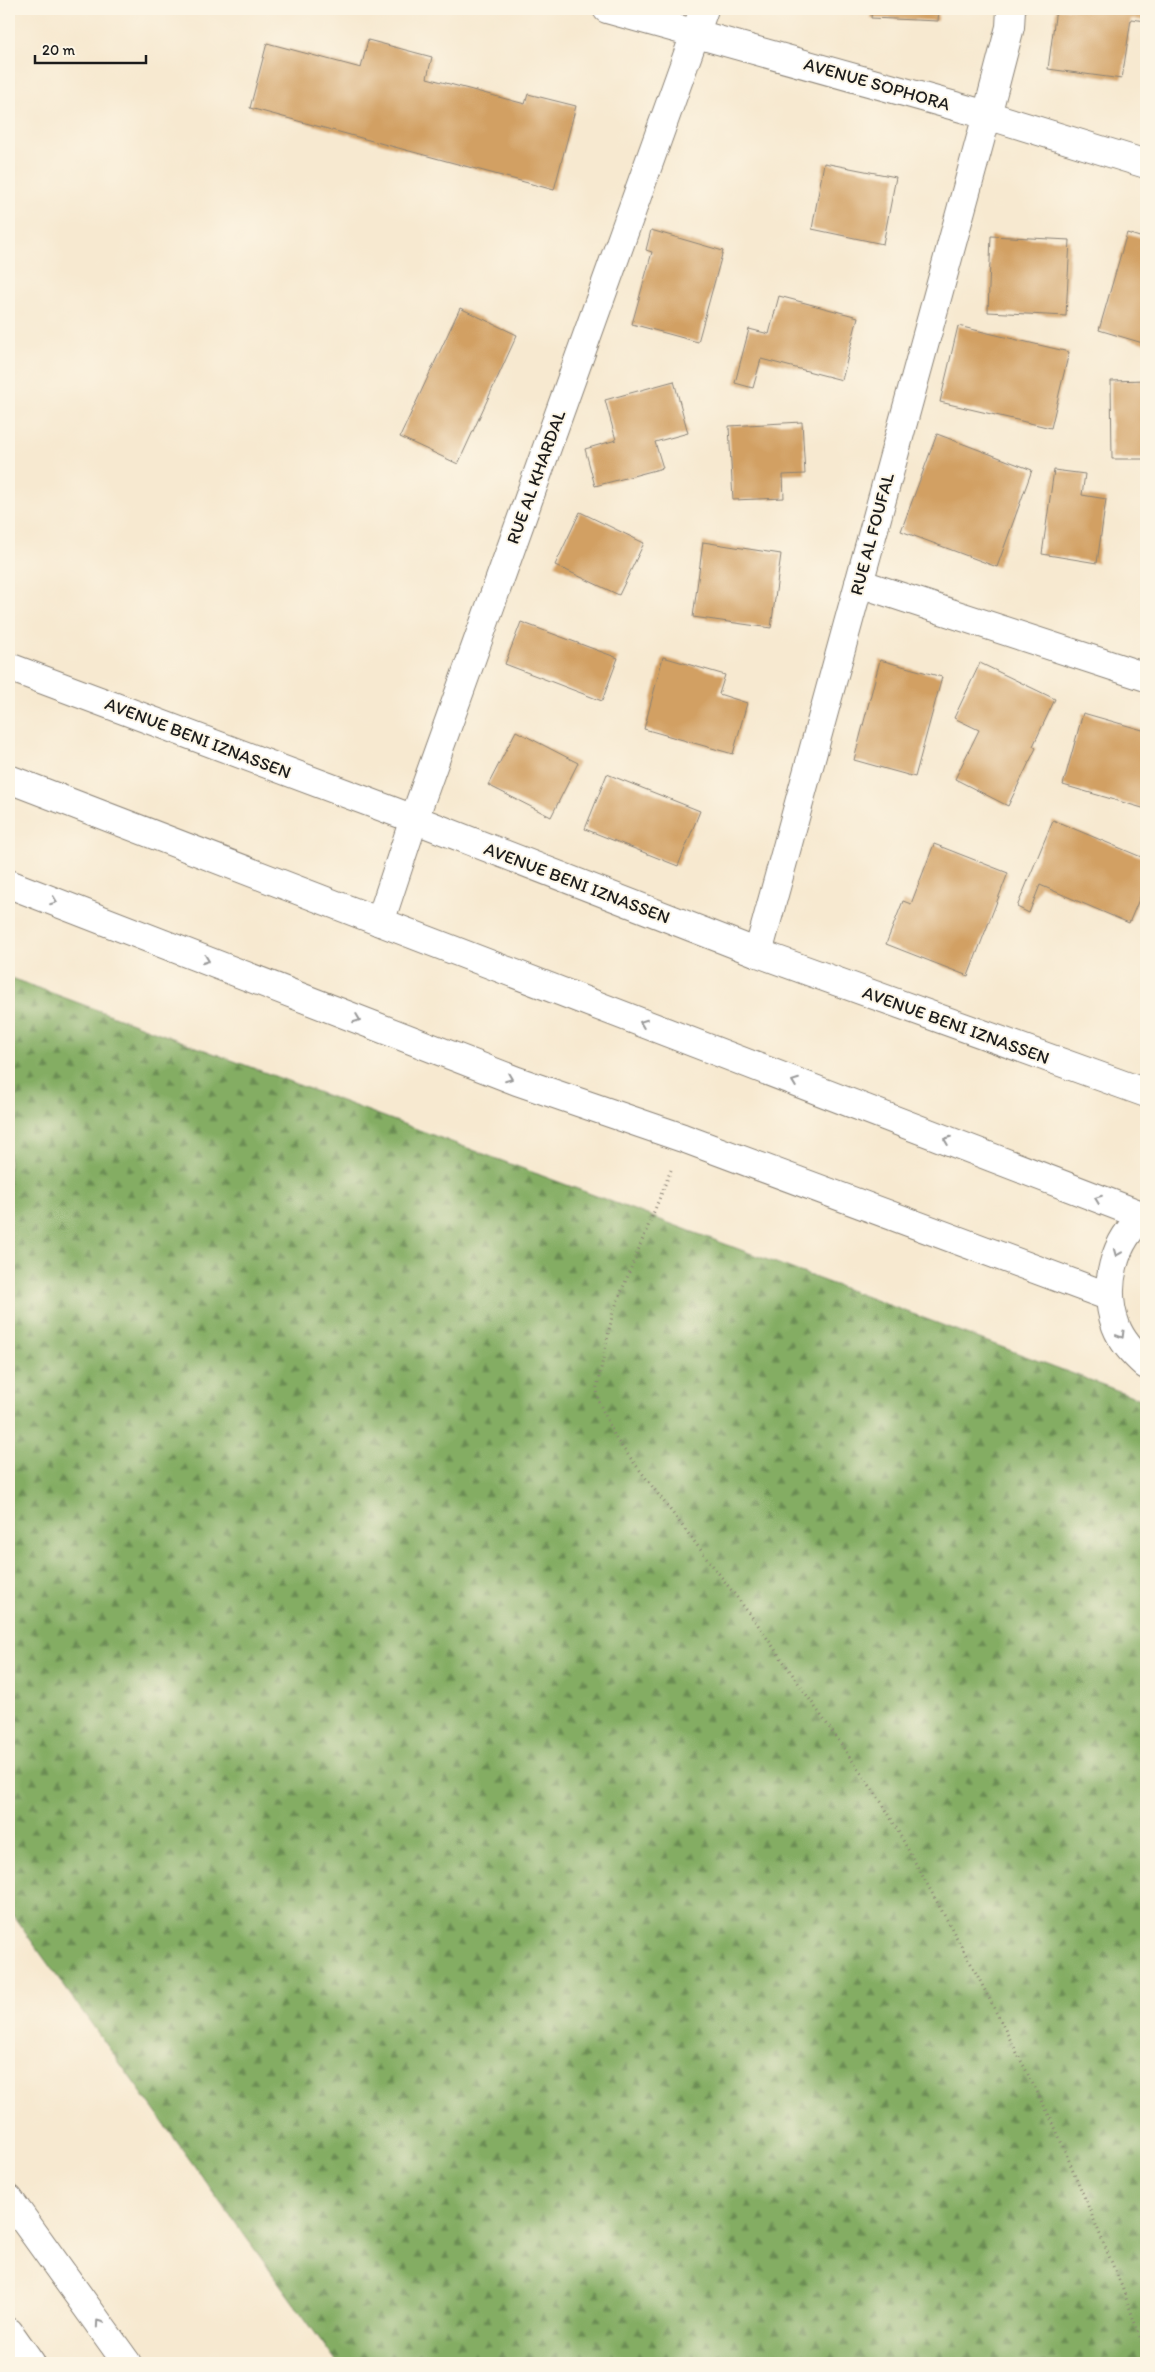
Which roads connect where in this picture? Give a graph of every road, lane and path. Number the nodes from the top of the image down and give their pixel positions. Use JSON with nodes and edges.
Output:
{"nodes":[{"id":1,"x":607,"y":9,"type":"edge"},
{"id":2,"x":1011,"y":9,"type":"edge"},
{"id":3,"x":699,"y":21,"type":"edge"},
{"id":4,"x":986,"y":115,"type":"junction"},
{"id":5,"x":1146,"y":164,"type":"edge"},
{"id":6,"x":859,"y":583,"type":"junction"},
{"id":7,"x":9,"y":667,"type":"edge"},
{"id":8,"x":1146,"y":677,"type":"edge"},
{"id":9,"x":9,"y":779,"type":"edge"},
{"id":10,"x":414,"y":819,"type":"junction"},
{"id":11,"x":9,"y":884,"type":"edge"},
{"id":12,"x":380,"y":922,"type":"junction"},
{"id":13,"x":758,"y":953,"type":"junction"},
{"id":14,"x":1146,"y":1094,"type":"edge"},
{"id":15,"x":683,"y":1138,"type":"junction"},
{"id":16,"x":1145,"y":1216,"type":"edge"},
{"id":17,"x":1110,"y":1297,"type":"junction"},
{"id":18,"x":1146,"y":1365,"type":"edge"},
{"id":19,"x":9,"y":2181,"type":"edge"},
{"id":20,"x":9,"y":2199,"type":"edge"},
{"id":21,"x":30,"y":2226,"type":"junction"},
{"id":22,"x":9,"y":2332,"type":"edge"},
{"id":23,"x":1146,"y":2354,"type":"edge"},
{"id":24,"x":31,"y":2363,"type":"edge"},
{"id":25,"x":127,"y":2363,"type":"edge"}],
"edges":[{"from":1,"to":3,"type":"main road","name":"AVENUE SOPHORA"},
{"from":2,"to":4,"type":"main road","name":"RUE AL FOUFAL"},
{"from":3,"to":4,"type":"main road","name":"AVENUE SOPHORA"},
{"from":3,"to":10,"type":"main road","name":"RUE AL KHARDAL"},
{"from":4,"to":5,"type":"main road","name":"AVENUE SOPHORA"},
{"from":4,"to":6,"type":"main road","name":"RUE AL FOUFAL"},
{"from":6,"to":8,"type":"main road"},
{"from":6,"to":13,"type":"main road","name":"RUE AL FOUFAL"},
{"from":7,"to":10,"type":"main road","name":"AVENUE BENI IZNASSEN"},
{"from":9,"to":12,"type":"main road"},
{"from":10,"to":12,"type":"main road","name":"RUE AL KHARDAL"},
{"from":10,"to":13,"type":"main road","name":"AVENUE BENI IZNASSEN"},
{"from":11,"to":15,"type":"main road","one_way":true},
{"from":16,"to":12,"type":"main road","one_way":true},
{"from":13,"to":14,"type":"main road","name":"AVENUE BENI IZNASSEN"},
{"from":15,"to":17,"type":"main road"},
{"from":15,"to":23,"type":"path"},
{"from":16,"to":17,"type":"main road","one_way":true},
{"from":17,"to":18,"type":"main road","one_way":true},
{"from":19,"to":21,"type":"main road"},
{"from":20,"to":21,"type":"main road"},
{"from":25,"to":21,"type":"main road","one_way":true},
{"from":22,"to":24,"type":"main road"}]}
